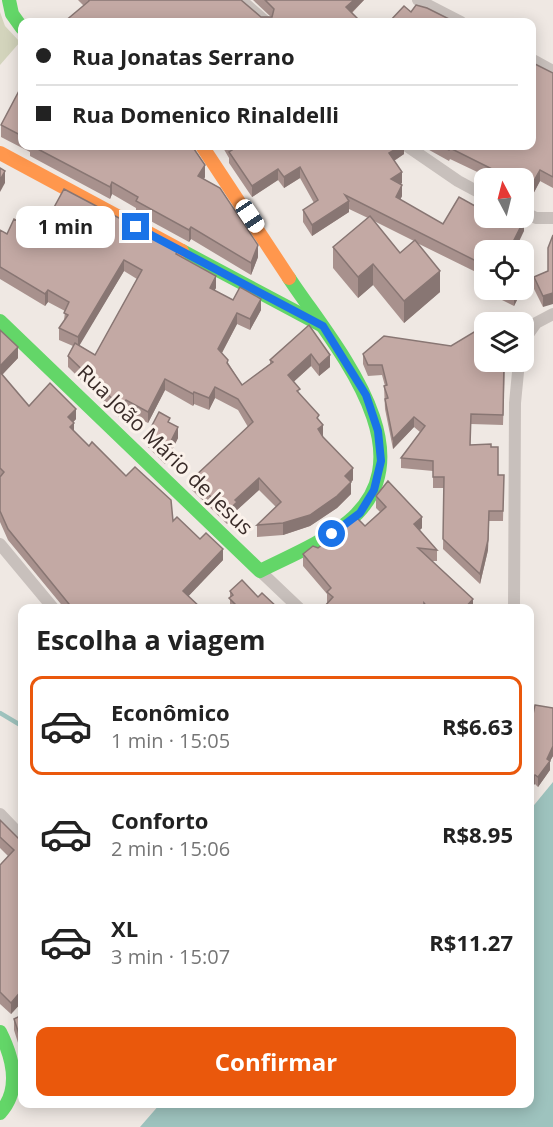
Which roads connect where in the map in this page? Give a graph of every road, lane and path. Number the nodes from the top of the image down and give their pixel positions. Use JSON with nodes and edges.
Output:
{"nodes":[{"id":1,"x":9,"y":0,"type":"edge"},
{"id":2,"x":241,"y":0,"type":"edge"},
{"id":3,"x":418,"y":0,"type":"edge"},
{"id":4,"x":261,"y":18,"type":"edge"},
{"id":5,"x":453,"y":18,"type":"edge"},
{"id":6,"x":18,"y":22,"type":"edge"},
{"id":7,"x":536,"y":62,"type":"edge"},
{"id":8,"x":553,"y":71,"type":"edge"},
{"id":9,"x":205,"y":150,"type":"edge"},
{"id":10,"x":413,"y":150,"type":"edge"},
{"id":11,"x":0,"y":153,"type":"edge"},
{"id":12,"x":474,"y":190,"type":"edge"},
{"id":13,"x":534,"y":217,"type":"edge"},
{"id":14,"x":553,"y":218,"type":"edge"},
{"id":15,"x":553,"y":314,"type":"edge"},
{"id":16,"x":0,"y":321,"type":"edge"},
{"id":17,"x":323,"y":326,"type":"junction"},
{"id":18,"x":534,"y":326,"type":"edge"},
{"id":19,"x":518,"y":372,"type":"edge"},
{"id":20,"x":0,"y":543,"type":"edge"},
{"id":21,"x":260,"y":571,"type":"junction"},
{"id":22,"x":50,"y":604,"type":"edge"},
{"id":23,"x":295,"y":604,"type":"edge"},
{"id":24,"x":514,"y":604,"type":"edge"},
{"id":25,"x":0,"y":814,"type":"edge"},
{"id":26,"x":18,"y":833,"type":"edge"},
{"id":27,"x":0,"y":1032,"type":"edge"},
{"id":28,"x":0,"y":1113,"type":"edge"}],
"edges":[{"from":1,"to":6,"type":"street"},
{"from":2,"to":4,"type":"street"},
{"from":3,"to":5,"type":"street"},
{"from":7,"to":8,"type":"street"},
{"from":9,"to":17,"type":"street"},
{"from":10,"to":12,"type":"street"},
{"from":11,"to":17,"type":"street"},
{"from":13,"to":14,"type":"street"},
{"from":15,"to":18,"type":"street"},
{"from":16,"to":21,"type":"street","name":"Rua João Mário de Jesus"},
{"from":17,"to":21,"type":"street"},
{"from":19,"to":24,"type":"street"},
{"from":20,"to":22,"type":"street"},
{"from":21,"to":23,"type":"street","name":"Rua João Mário de Jesus"},
{"from":25,"to":26,"type":"street"},
{"from":27,"to":28,"type":"street"}]}
